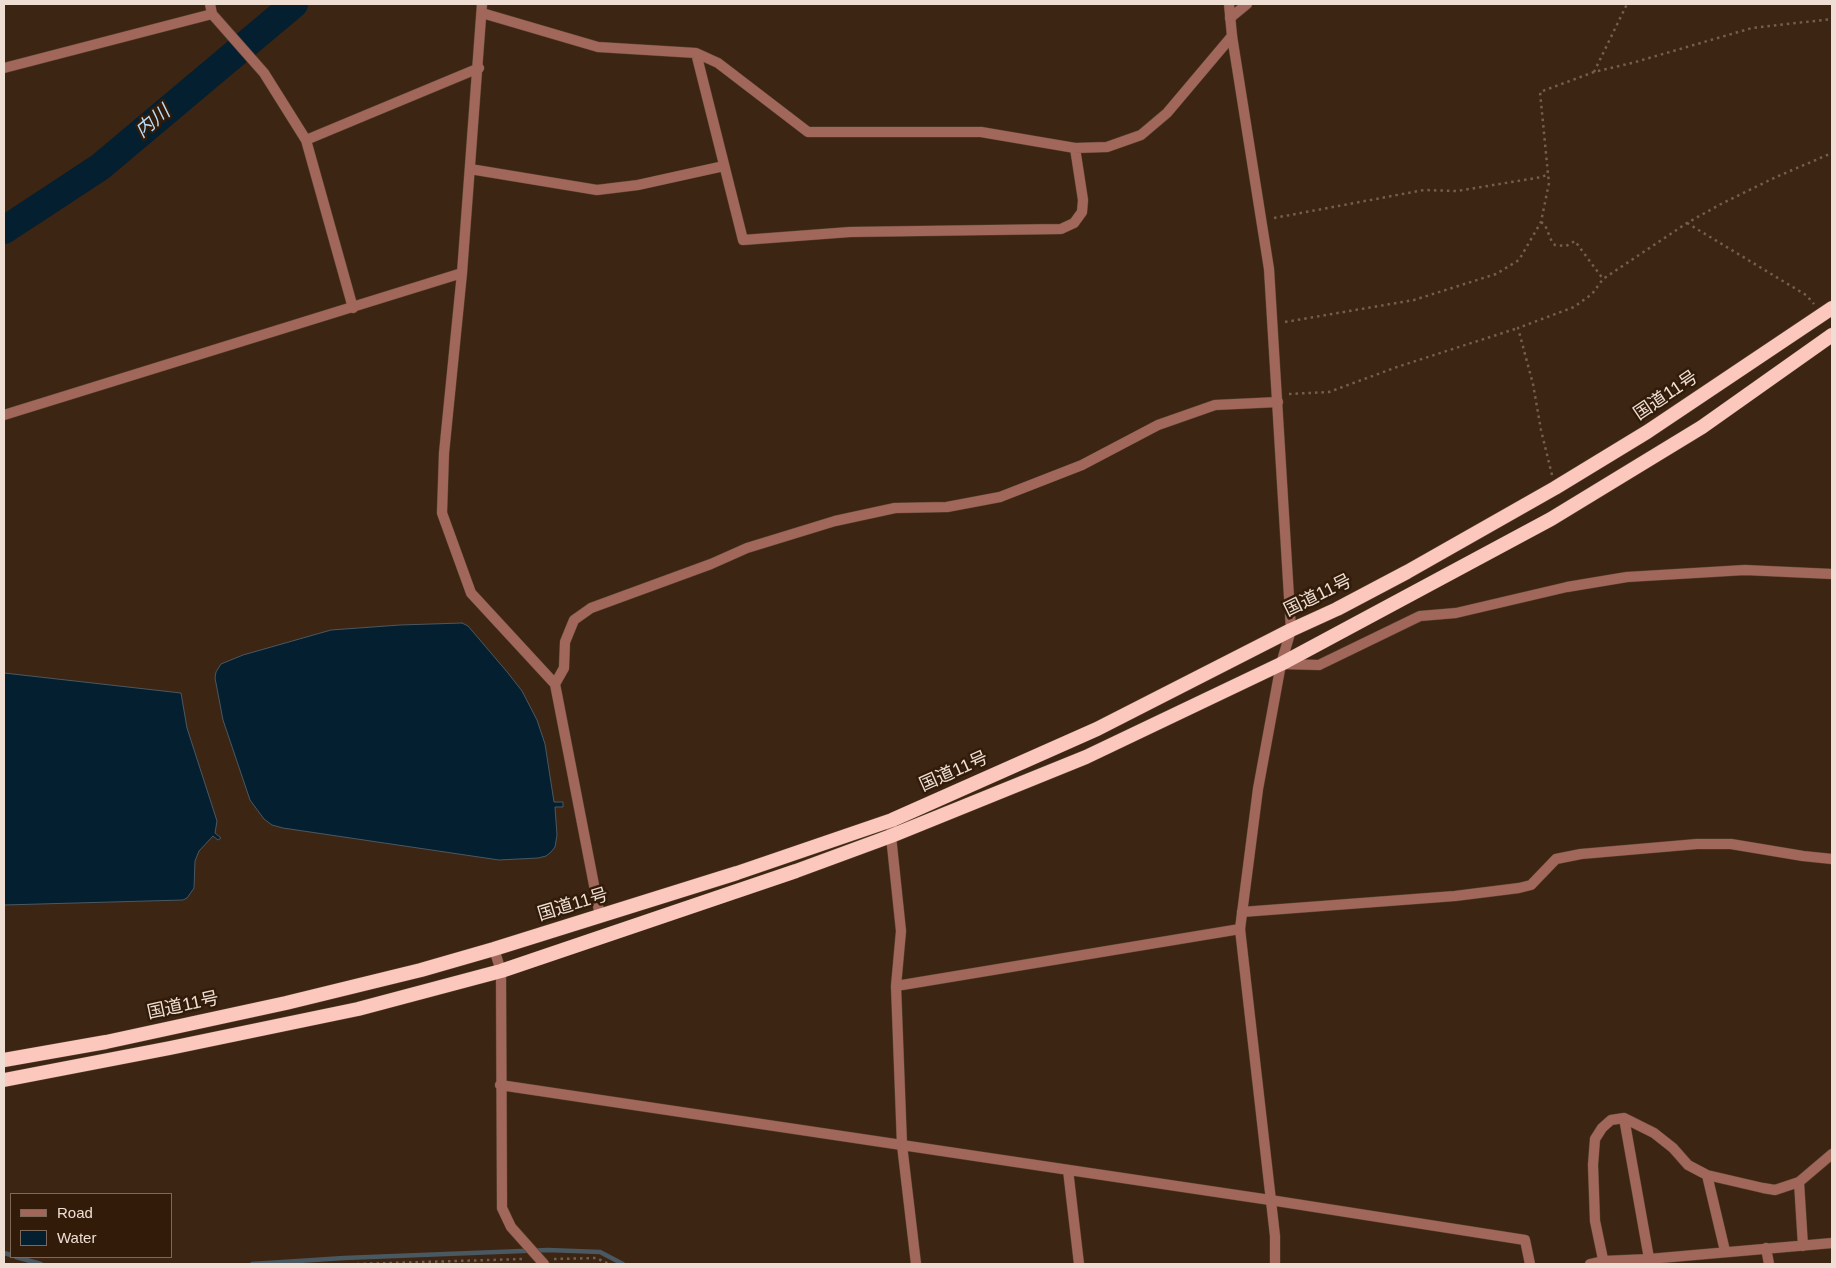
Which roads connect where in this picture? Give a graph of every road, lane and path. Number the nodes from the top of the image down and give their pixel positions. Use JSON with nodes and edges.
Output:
{"nodes":[{"id":1,"x":1229,"y":4,"type":"edge"},
{"id":2,"x":1248,"y":4,"type":"edge"},
{"id":3,"x":1627,"y":4,"type":"edge"},
{"id":4,"x":482,"y":8,"type":"edge"},
{"id":5,"x":211,"y":9,"type":"edge"},
{"id":6,"x":1230,"y":18,"type":"junction"},
{"id":7,"x":1832,"y":19,"type":"edge"},
{"id":8,"x":1232,"y":36,"type":"junction"},
{"id":9,"x":696,"y":53,"type":"junction"},
{"id":10,"x":4,"y":68,"type":"edge"},
{"id":11,"x":478,"y":68,"type":"junction"},
{"id":12,"x":1594,"y":72,"type":"junction"},
{"id":13,"x":306,"y":140,"type":"junction"},
{"id":14,"x":1075,"y":148,"type":"junction"},
{"id":15,"x":1832,"y":153,"type":"edge"},
{"id":16,"x":724,"y":166,"type":"junction"},
{"id":17,"x":470,"y":169,"type":"junction"},
{"id":18,"x":1548,"y":174,"type":"junction"},
{"id":19,"x":1261,"y":220,"type":"junction"},
{"id":20,"x":1541,"y":222,"type":"junction"},
{"id":21,"x":1687,"y":223,"type":"junction"},
{"id":22,"x":462,"y":273,"type":"junction"},
{"id":23,"x":1603,"y":279,"type":"junction"},
{"id":24,"x":353,"y":308,"type":"junction"},
{"id":25,"x":1829,"y":310,"type":"edge"},
{"id":26,"x":1273,"y":324,"type":"junction"},
{"id":27,"x":1518,"y":328,"type":"junction"},
{"id":28,"x":1832,"y":335,"type":"edge"},
{"id":29,"x":1278,"y":398,"type":"junction"},
{"id":30,"x":4,"y":414,"type":"edge"},
{"id":31,"x":1555,"y":488,"type":"junction"},
{"id":32,"x":1832,"y":574,"type":"edge"},
{"id":33,"x":1291,"y":630,"type":"junction"},
{"id":34,"x":1281,"y":664,"type":"junction"},
{"id":35,"x":555,"y":684,"type":"junction"},
{"id":36,"x":892,"y":820,"type":"junction"},
{"id":37,"x":891,"y":836,"type":"junction"},
{"id":38,"x":1832,"y":859,"type":"edge"},
{"id":39,"x":1242,"y":912,"type":"junction"},
{"id":40,"x":600,"y":916,"type":"junction"},
{"id":41,"x":1240,"y":929,"type":"junction"},
{"id":42,"x":494,"y":949,"type":"junction"},
{"id":43,"x":501,"y":971,"type":"junction"},
{"id":44,"x":896,"y":986,"type":"junction"},
{"id":45,"x":4,"y":1060,"type":"edge"},
{"id":46,"x":4,"y":1080,"type":"edge"},
{"id":47,"x":500,"y":1085,"type":"junction"},
{"id":48,"x":1624,"y":1118,"type":"junction"},
{"id":49,"x":902,"y":1145,"type":"junction"},
{"id":50,"x":1832,"y":1154,"type":"edge"},
{"id":51,"x":1068,"y":1170,"type":"junction"},
{"id":52,"x":1707,"y":1175,"type":"junction"},
{"id":53,"x":1799,"y":1182,"type":"junction"},
{"id":54,"x":1270,"y":1200,"type":"junction"},
{"id":55,"x":1832,"y":1243,"type":"edge"},
{"id":56,"x":1804,"y":1246,"type":"junction"},
{"id":57,"x":1766,"y":1248,"type":"junction"},
{"id":58,"x":1725,"y":1252,"type":"junction"},
{"id":59,"x":539,"y":1259,"type":"edge"},
{"id":60,"x":471,"y":1262,"type":"edge"},
{"id":61,"x":1650,"y":1262,"type":"edge"},
{"id":62,"x":1604,"y":1263,"type":"edge"},
{"id":63,"x":357,"y":1264,"type":"edge"},
{"id":64,"x":609,"y":1264,"type":"edge"},
{"id":65,"x":916,"y":1264,"type":"edge"},
{"id":66,"x":1079,"y":1264,"type":"edge"},
{"id":67,"x":1276,"y":1264,"type":"edge"},
{"id":68,"x":1530,"y":1264,"type":"edge"},
{"id":69,"x":1590,"y":1264,"type":"edge"},
{"id":70,"x":1769,"y":1264,"type":"edge"}],
"edges":[{"from":1,"to":6,"type":"street"},
{"from":2,"to":6,"type":"street"},
{"from":3,"to":12,"type":"path"},
{"from":4,"to":9,"type":"street"},
{"from":4,"to":11,"type":"street"},
{"from":5,"to":10,"type":"street"},
{"from":5,"to":13,"type":"street"},
{"from":6,"to":8,"type":"street"},
{"from":7,"to":12,"type":"path"},
{"from":8,"to":14,"type":"street"},
{"from":8,"to":19,"type":"street"},
{"from":9,"to":14,"type":"street"},
{"from":9,"to":16,"type":"street"},
{"from":11,"to":13,"type":"street"},
{"from":11,"to":17,"type":"street"},
{"from":12,"to":18,"type":"path"},
{"from":13,"to":24,"type":"street"},
{"from":14,"to":16,"type":"street"},
{"from":15,"to":21,"type":"path"},
{"from":16,"to":17,"type":"street"},
{"from":17,"to":22,"type":"street"},
{"from":18,"to":19,"type":"path"},
{"from":18,"to":20,"type":"path"},
{"from":19,"to":26,"type":"street"},
{"from":20,"to":23,"type":"path"},
{"from":20,"to":26,"type":"path"},
{"from":21,"to":23,"type":"path"},
{"from":21,"to":25,"type":"path"},
{"from":22,"to":24,"type":"street"},
{"from":22,"to":35,"type":"street"},
{"from":23,"to":27,"type":"path"},
{"from":24,"to":30,"type":"street"},
{"from":25,"to":31,"type":"highway","name":"国道11号"},
{"from":26,"to":29,"type":"street"},
{"from":27,"to":29,"type":"path"},
{"from":27,"to":31,"type":"path"},
{"from":28,"to":34,"type":"highway","name":"国道11号"},
{"from":29,"to":33,"type":"street"},
{"from":29,"to":35,"type":"street"},
{"from":31,"to":33,"type":"highway","name":"国道11号"},
{"from":32,"to":34,"type":"street"},
{"from":33,"to":34,"type":"street"},
{"from":33,"to":36,"type":"highway","name":"国道11号"},
{"from":34,"to":37,"type":"highway","name":"国道11号"},
{"from":34,"to":39,"type":"street"},
{"from":35,"to":40,"type":"street"},
{"from":36,"to":37,"type":"street"},
{"from":36,"to":40,"type":"highway","name":"国道11号"},
{"from":37,"to":43,"type":"highway","name":"国道11号"},
{"from":37,"to":44,"type":"street"},
{"from":38,"to":39,"type":"street"},
{"from":39,"to":41,"type":"street"},
{"from":40,"to":42,"type":"highway","name":"国道11号"},
{"from":41,"to":44,"type":"street"},
{"from":41,"to":54,"type":"street"},
{"from":42,"to":43,"type":"street"},
{"from":42,"to":45,"type":"highway","name":"国道11号"},
{"from":43,"to":46,"type":"highway","name":"国道11号"},
{"from":43,"to":47,"type":"street"},
{"from":44,"to":49,"type":"street"},
{"from":47,"to":49,"type":"street"},
{"from":47,"to":59,"type":"street"},
{"from":48,"to":52,"type":"street"},
{"from":48,"to":61,"type":"street"},
{"from":48,"to":62,"type":"street"},
{"from":49,"to":51,"type":"street"},
{"from":49,"to":65,"type":"street"},
{"from":50,"to":53,"type":"street"},
{"from":51,"to":54,"type":"street"},
{"from":51,"to":66,"type":"street"},
{"from":52,"to":53,"type":"street"},
{"from":52,"to":58,"type":"street"},
{"from":53,"to":56,"type":"street"},
{"from":54,"to":67,"type":"street"},
{"from":54,"to":68,"type":"street"},
{"from":55,"to":56,"type":"street"},
{"from":56,"to":57,"type":"street"},
{"from":57,"to":58,"type":"street"},
{"from":57,"to":70,"type":"street"},
{"from":58,"to":61,"type":"street"},
{"from":59,"to":60,"type":"path"},
{"from":59,"to":64,"type":"path"},
{"from":60,"to":63,"type":"path"},
{"from":61,"to":62,"type":"street"},
{"from":62,"to":69,"type":"street"}]}
